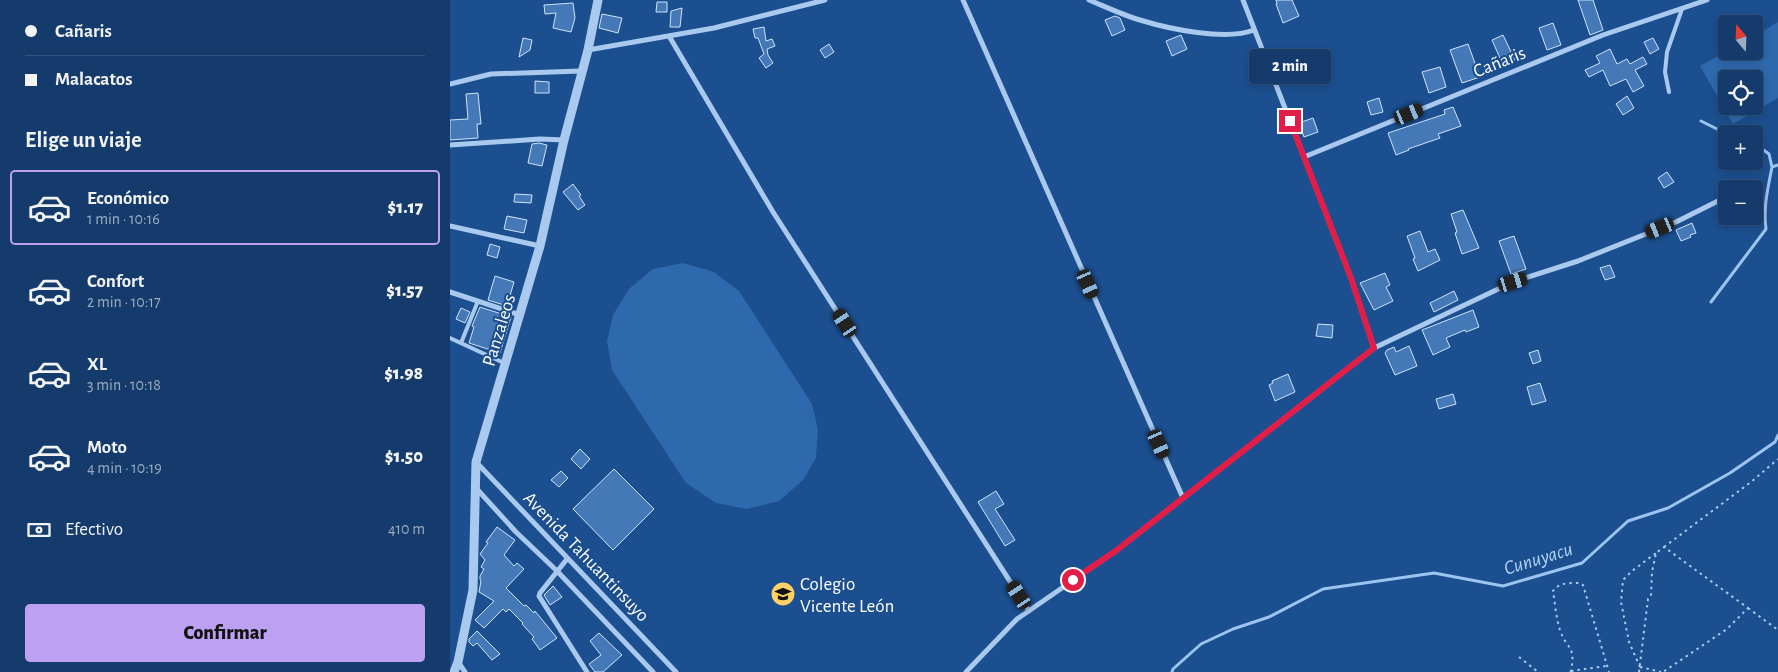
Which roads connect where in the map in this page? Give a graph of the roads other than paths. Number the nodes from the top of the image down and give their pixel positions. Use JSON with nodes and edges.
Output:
{"nodes":[{"id":1,"x":598,"y":0,"type":"edge"},
{"id":2,"x":825,"y":0,"type":"edge"},
{"id":3,"x":963,"y":0,"type":"edge"},
{"id":4,"x":1089,"y":0,"type":"edge"},
{"id":5,"x":1243,"y":0,"type":"edge"},
{"id":6,"x":1707,"y":0,"type":"edge"},
{"id":7,"x":1682,"y":8,"type":"junction"},
{"id":8,"x":1254,"y":30,"type":"junction"},
{"id":9,"x":669,"y":36,"type":"junction"},
{"id":10,"x":588,"y":50,"type":"junction"},
{"id":11,"x":581,"y":71,"type":"junction"},
{"id":12,"x":450,"y":84,"type":"edge"},
{"id":13,"x":1669,"y":92,"type":"dead end"},
{"id":14,"x":564,"y":140,"type":"junction"},
{"id":15,"x":450,"y":145,"type":"edge"},
{"id":16,"x":1304,"y":157,"type":"junction"},
{"id":17,"x":1718,"y":201,"type":"edge"},
{"id":18,"x":450,"y":226,"type":"edge"},
{"id":19,"x":540,"y":246,"type":"junction"},
{"id":20,"x":450,"y":292,"type":"edge"},
{"id":21,"x":478,"y":301,"type":"junction"},
{"id":22,"x":520,"y":315,"type":"junction"},
{"id":23,"x":450,"y":338,"type":"edge"},
{"id":24,"x":461,"y":343,"type":"junction"},
{"id":25,"x":1374,"y":348,"type":"junction"},
{"id":26,"x":504,"y":363,"type":"junction"},
{"id":27,"x":476,"y":462,"type":"junction"},
{"id":28,"x":474,"y":486,"type":"junction"},
{"id":29,"x":1183,"y":498,"type":"junction"},
{"id":30,"x":567,"y":559,"type":"junction"},
{"id":31,"x":557,"y":571,"type":"junction"},
{"id":32,"x":1029,"y":611,"type":"junction"},
{"id":33,"x":458,"y":662,"type":"junction"},
{"id":34,"x":454,"y":672,"type":"edge"},
{"id":35,"x":465,"y":672,"type":"edge"},
{"id":36,"x":587,"y":672,"type":"edge"},
{"id":37,"x":653,"y":672,"type":"edge"},
{"id":38,"x":676,"y":672,"type":"edge"},
{"id":39,"x":966,"y":672,"type":"edge"}],
"edges":[{"from":1,"to":10,"type":"street","name":"Panzaleos"},
{"from":2,"to":9,"type":"street"},
{"from":3,"to":29,"type":"street"},
{"from":4,"to":8,"type":"street"},
{"from":5,"to":8,"type":"street"},
{"from":6,"to":7,"type":"street","name":"Cañaris"},
{"from":7,"to":13,"type":"lane"},
{"from":7,"to":16,"type":"street","name":"Cañaris"},
{"from":8,"to":16,"type":"street"},
{"from":9,"to":10,"type":"street"},
{"from":9,"to":32,"type":"street"},
{"from":10,"to":11,"type":"street","name":"Panzaleos"},
{"from":11,"to":12,"type":"street"},
{"from":11,"to":14,"type":"street","name":"Panzaleos"},
{"from":14,"to":15,"type":"street"},
{"from":14,"to":19,"type":"street","name":"Panzaleos"},
{"from":16,"to":25,"type":"street"},
{"from":17,"to":25,"type":"street"},
{"from":18,"to":19,"type":"street"},
{"from":19,"to":22,"type":"street","name":"Panzaleos"},
{"from":20,"to":21,"type":"street"},
{"from":21,"to":22,"type":"street"},
{"from":21,"to":24,"type":"lane"},
{"from":22,"to":26,"type":"street","name":"Panzaleos"},
{"from":23,"to":24,"type":"lane"},
{"from":24,"to":26,"type":"lane"},
{"from":25,"to":29,"type":"street"},
{"from":26,"to":27,"type":"street","name":"Panzaleos"},
{"from":27,"to":28,"type":"street","name":"Panzaleos"},
{"from":27,"to":30,"type":"street","name":"Avenida Tahuantinsuyo"},
{"from":28,"to":31,"type":"street","name":"Avenida Tahuantinsuyo"},
{"from":28,"to":33,"type":"street","name":"Panzaleos"},
{"from":29,"to":32,"type":"street"},
{"from":30,"to":31,"type":"street"},
{"from":30,"to":38,"type":"street","name":"Avenida Tahuantinsuyo"},
{"from":31,"to":36,"type":"street"},
{"from":31,"to":37,"type":"street","name":"Avenida Tahuantinsuyo"},
{"from":32,"to":39,"type":"street"},
{"from":33,"to":34,"type":"street","name":"Panzaleos"},
{"from":33,"to":35,"type":"street"}]}
